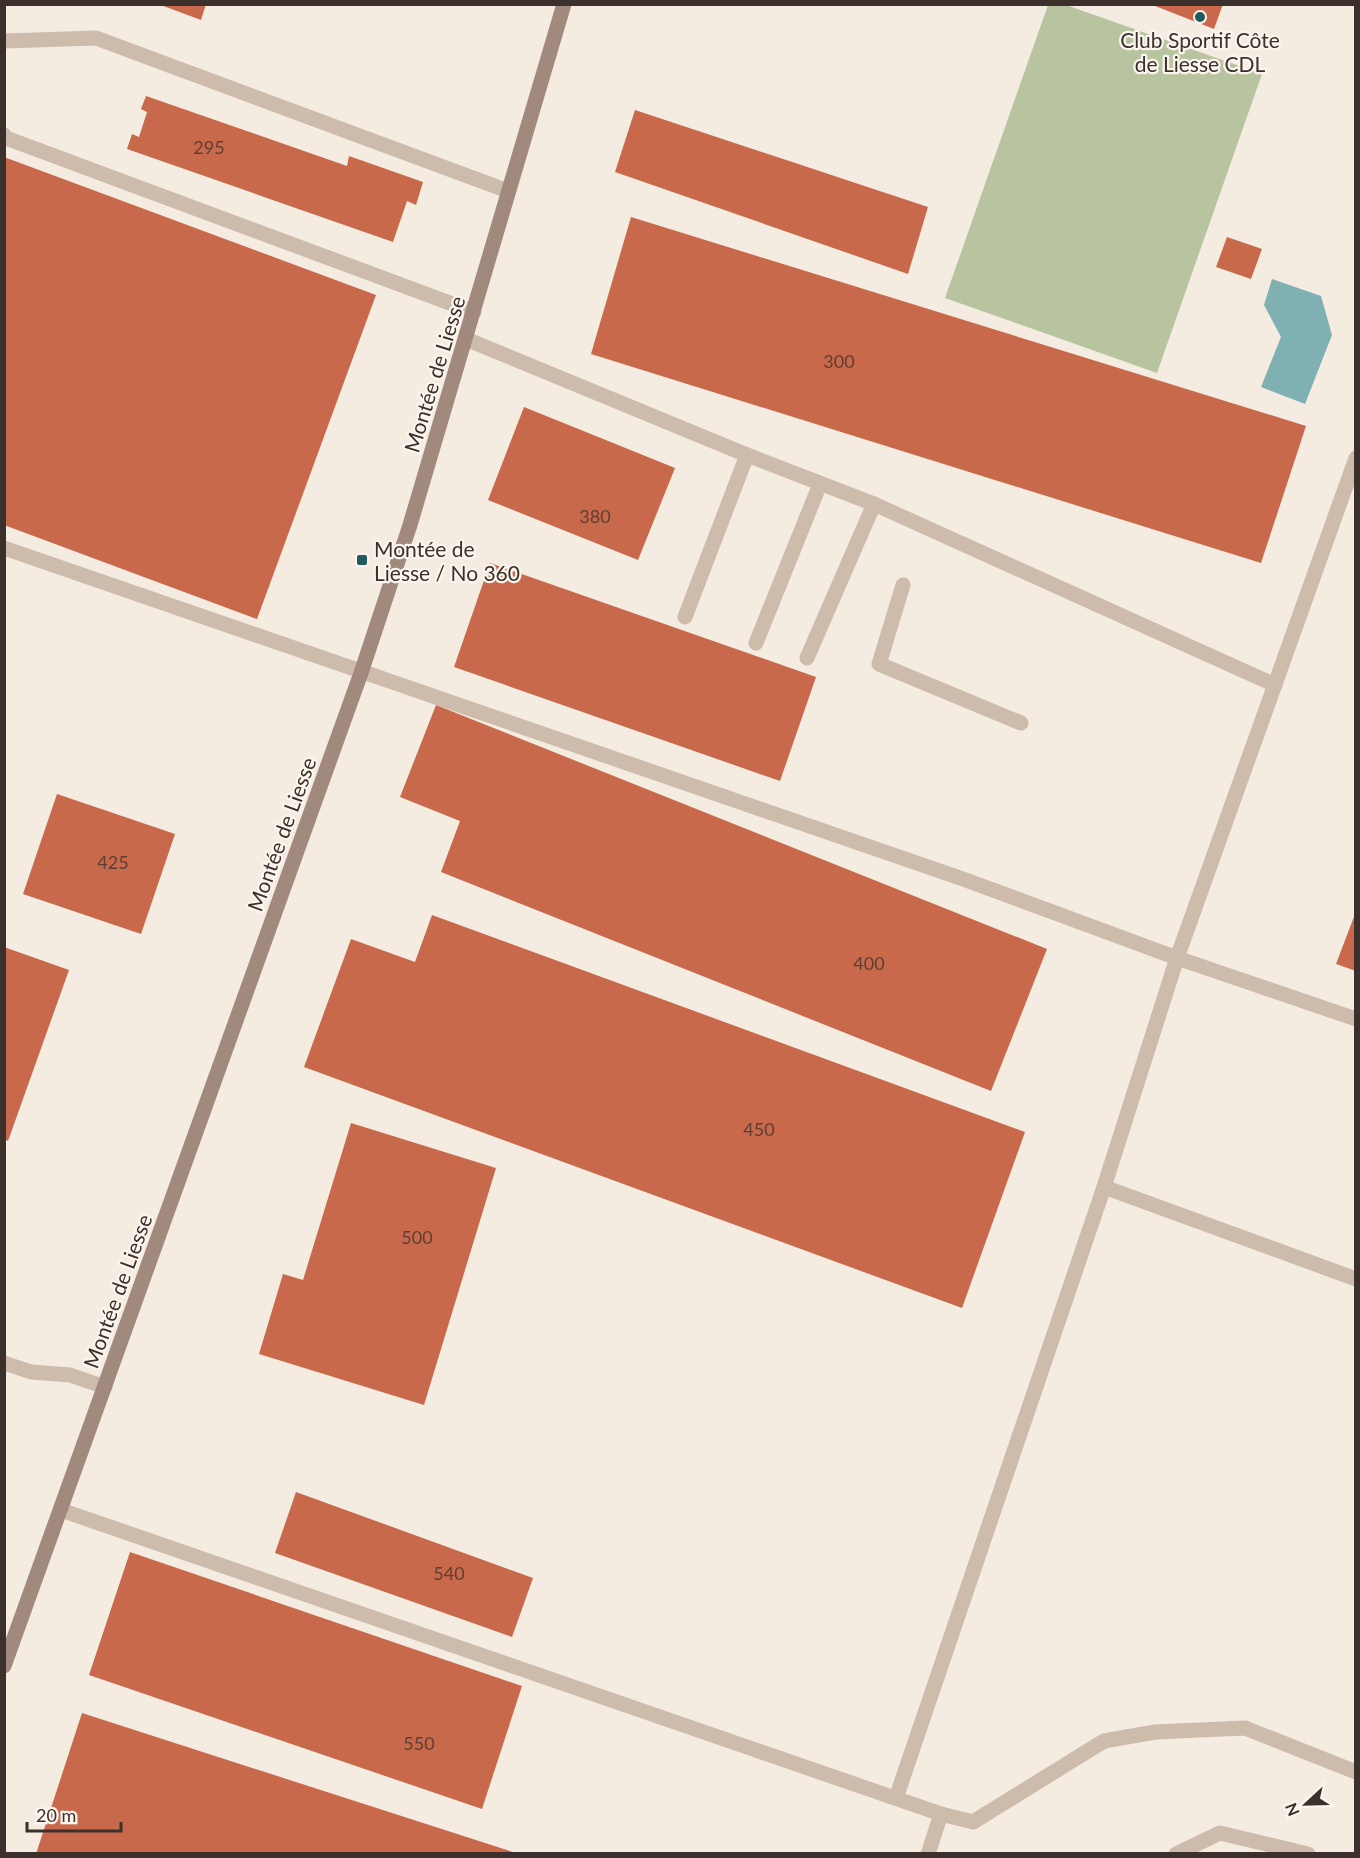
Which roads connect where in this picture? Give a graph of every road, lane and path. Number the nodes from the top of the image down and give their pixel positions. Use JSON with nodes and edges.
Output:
{"nodes":[{"id":1,"x":564,"y":4,"type":"edge"},
{"id":2,"x":4,"y":41,"type":"edge"},
{"id":3,"x":4,"y":135,"type":"edge"},
{"id":4,"x":508,"y":191,"type":"junction"},
{"id":5,"x":474,"y":312,"type":"junction"},
{"id":6,"x":466,"y":339,"type":"junction"},
{"id":7,"x":747,"y":455,"type":"junction"},
{"id":8,"x":1356,"y":458,"type":"edge"},
{"id":9,"x":820,"y":484,"type":"junction"},
{"id":10,"x":874,"y":504,"type":"junction"},
{"id":11,"x":4,"y":548,"type":"edge"},
{"id":12,"x":903,"y":585,"type":"dead end"},
{"id":13,"x":685,"y":617,"type":"dead end"},
{"id":14,"x":756,"y":644,"type":"dead end"},
{"id":15,"x":807,"y":658,"type":"dead end"},
{"id":16,"x":361,"y":672,"type":"junction"},
{"id":17,"x":1275,"y":685,"type":"junction"},
{"id":18,"x":1021,"y":723,"type":"dead end"},
{"id":19,"x":1177,"y":958,"type":"junction"},
{"id":20,"x":1356,"y":1019,"type":"edge"},
{"id":21,"x":1104,"y":1187,"type":"junction"},
{"id":22,"x":1356,"y":1279,"type":"edge"},
{"id":23,"x":4,"y":1364,"type":"edge"},
{"id":24,"x":105,"y":1387,"type":"junction"},
{"id":25,"x":61,"y":1510,"type":"junction"},
{"id":26,"x":4,"y":1666,"type":"edge"},
{"id":27,"x":1356,"y":1772,"type":"edge"},
{"id":28,"x":896,"y":1798,"type":"junction"},
{"id":29,"x":941,"y":1814,"type":"junction"},
{"id":30,"x":928,"y":1854,"type":"edge"},
{"id":31,"x":1176,"y":1854,"type":"edge"},
{"id":32,"x":1308,"y":1854,"type":"edge"}],
"edges":[{"from":1,"to":4,"type":"street","name":"Montée de Liesse"},
{"from":2,"to":4,"type":"lane"},
{"from":3,"to":5,"type":"lane"},
{"from":4,"to":5,"type":"street","name":"Montée de Liesse"},
{"from":5,"to":6,"type":"street","name":"Montée de Liesse"},
{"from":6,"to":7,"type":"lane"},
{"from":6,"to":16,"type":"street","name":"Montée de Liesse"},
{"from":7,"to":9,"type":"lane"},
{"from":7,"to":13,"type":"lane"},
{"from":8,"to":17,"type":"lane"},
{"from":9,"to":10,"type":"lane"},
{"from":9,"to":14,"type":"lane"},
{"from":10,"to":15,"type":"lane"},
{"from":10,"to":17,"type":"lane"},
{"from":11,"to":16,"type":"lane"},
{"from":12,"to":18,"type":"lane"},
{"from":16,"to":19,"type":"lane"},
{"from":16,"to":24,"type":"street","name":"Montée de Liesse"},
{"from":17,"to":19,"type":"lane"},
{"from":19,"to":20,"type":"lane"},
{"from":19,"to":21,"type":"lane"},
{"from":21,"to":22,"type":"lane"},
{"from":21,"to":28,"type":"lane"},
{"from":23,"to":24,"type":"lane"},
{"from":24,"to":25,"type":"street","name":"Montée de Liesse"},
{"from":25,"to":26,"type":"street","name":"Montée de Liesse"},
{"from":25,"to":28,"type":"lane"},
{"from":27,"to":29,"type":"lane"},
{"from":28,"to":29,"type":"lane"},
{"from":29,"to":30,"type":"lane"},
{"from":31,"to":32,"type":"lane"}]}
